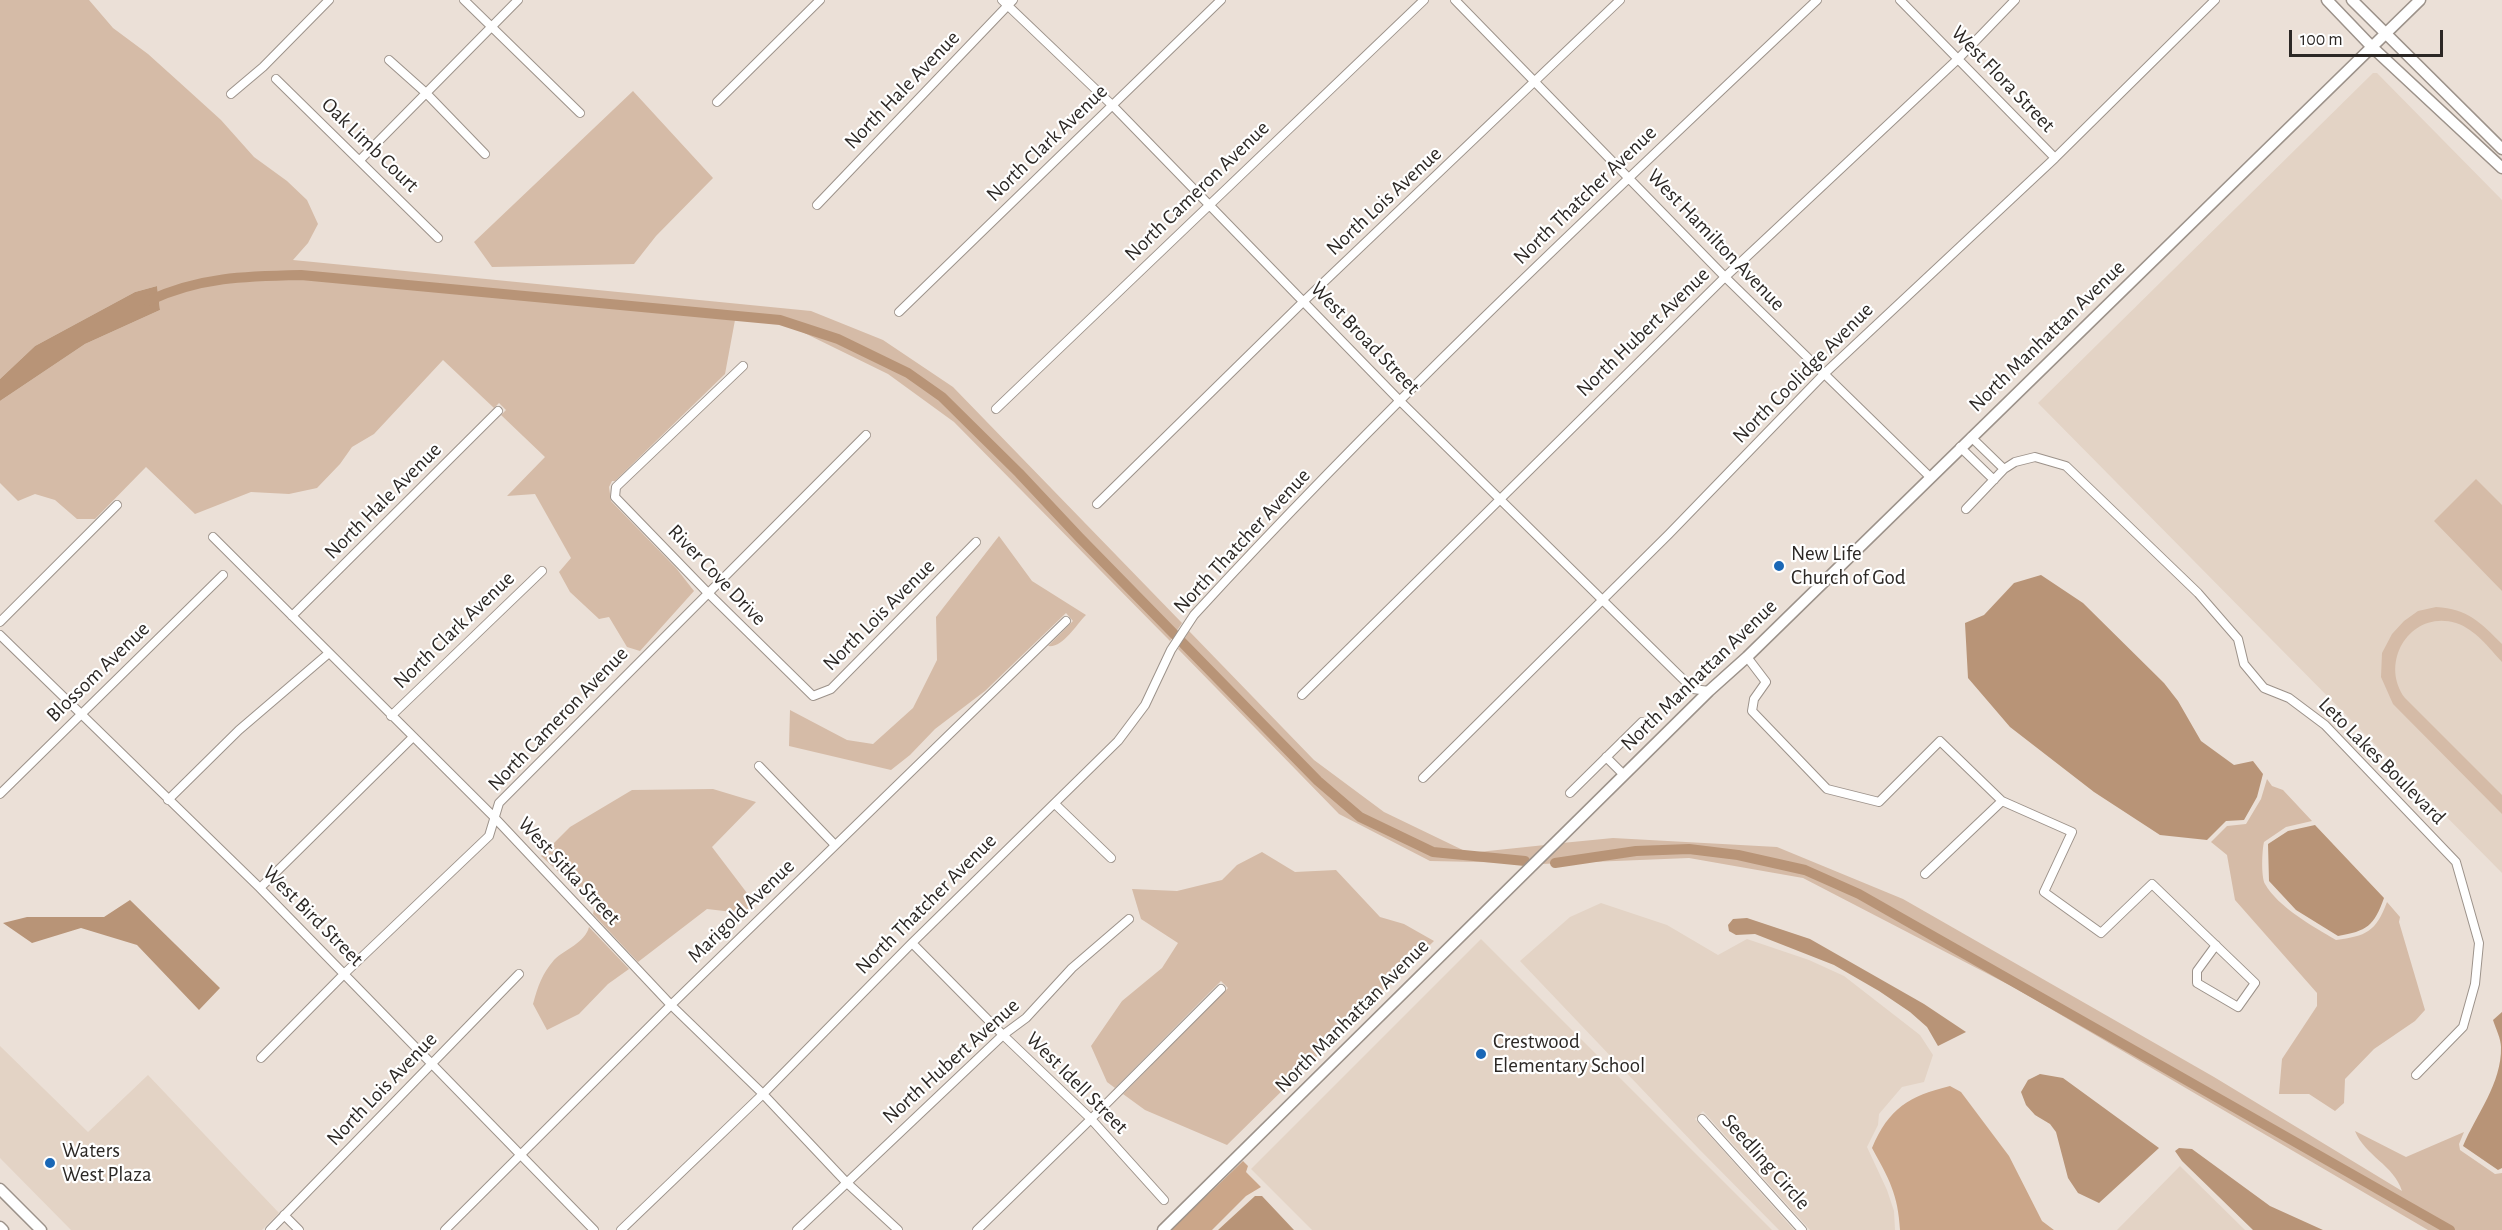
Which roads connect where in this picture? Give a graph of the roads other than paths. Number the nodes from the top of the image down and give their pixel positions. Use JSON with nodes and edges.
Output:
{"nodes":[{"id":1,"x":329,"y":0,"type":"edge"},
{"id":2,"x":464,"y":0,"type":"edge"},
{"id":3,"x":518,"y":0,"type":"edge"},
{"id":4,"x":820,"y":0,"type":"edge"},
{"id":5,"x":1221,"y":0,"type":"edge"},
{"id":6,"x":1424,"y":0,"type":"edge"},
{"id":7,"x":1455,"y":0,"type":"edge"},
{"id":8,"x":1620,"y":0,"type":"edge"},
{"id":9,"x":1817,"y":0,"type":"edge"},
{"id":10,"x":1900,"y":0,"type":"edge"},
{"id":11,"x":2015,"y":0,"type":"edge"},
{"id":12,"x":2216,"y":0,"type":"edge"},
{"id":13,"x":2327,"y":0,"type":"edge"},
{"id":14,"x":2352,"y":0,"type":"edge"},
{"id":15,"x":2420,"y":0,"type":"edge"},
{"id":16,"x":1008,"y":2,"type":"edge"},
{"id":17,"x":491,"y":27,"type":"junction"},
{"id":18,"x":2385,"y":34,"type":"junction"},
{"id":19,"x":2373,"y":47,"type":"junction"},
{"id":20,"x":1959,"y":58,"type":"junction"},
{"id":21,"x":389,"y":60,"type":"dead end"},
{"id":22,"x":276,"y":80,"type":"dead end"},
{"id":23,"x":1536,"y":82,"type":"junction"},
{"id":24,"x":426,"y":93,"type":"junction"},
{"id":25,"x":231,"y":94,"type":"dead end"},
{"id":26,"x":717,"y":102,"type":"dead end"},
{"id":27,"x":1112,"y":105,"type":"junction"},
{"id":28,"x":580,"y":113,"type":"dead end"},
{"id":29,"x":2502,"y":149,"type":"edge"},
{"id":30,"x":485,"y":154,"type":"dead end"},
{"id":31,"x":2055,"y":158,"type":"junction"},
{"id":32,"x":360,"y":160,"type":"junction"},
{"id":33,"x":2502,"y":168,"type":"edge"},
{"id":34,"x":1629,"y":177,"type":"junction"},
{"id":35,"x":1209,"y":204,"type":"junction"},
{"id":36,"x":817,"y":205,"type":"dead end"},
{"id":37,"x":438,"y":238,"type":"dead end"},
{"id":38,"x":1725,"y":277,"type":"junction"},
{"id":39,"x":1304,"y":301,"type":"junction"},
{"id":40,"x":899,"y":312,"type":"dead end"},
{"id":41,"x":743,"y":366,"type":"dead end"},
{"id":42,"x":1824,"y":374,"type":"junction"},
{"id":43,"x":1400,"y":400,"type":"junction"},
{"id":44,"x":996,"y":409,"type":"dead end"},
{"id":45,"x":498,"y":411,"type":"dead end"},
{"id":46,"x":866,"y":435,"type":"dead end"},
{"id":47,"x":1971,"y":437,"type":"junction"},
{"id":48,"x":1960,"y":447,"type":"junction"},
{"id":49,"x":2004,"y":469,"type":"junction"},
{"id":50,"x":1930,"y":477,"type":"junction"},
{"id":51,"x":1994,"y":480,"type":"junction"},
{"id":52,"x":1500,"y":498,"type":"junction"},
{"id":53,"x":1097,"y":504,"type":"dead end"},
{"id":54,"x":117,"y":505,"type":"dead end"},
{"id":55,"x":1966,"y":509,"type":"dead end"},
{"id":56,"x":213,"y":537,"type":"dead end"},
{"id":57,"x":976,"y":542,"type":"dead end"},
{"id":58,"x":542,"y":571,"type":"dead end"},
{"id":59,"x":223,"y":575,"type":"dead end"},
{"id":60,"x":707,"y":592,"type":"junction"},
{"id":61,"x":1604,"y":600,"type":"junction"},
{"id":62,"x":292,"y":616,"type":"junction"},
{"id":63,"x":1066,"y":621,"type":"dead end"},
{"id":64,"x":0,"y":622,"type":"edge"},
{"id":65,"x":0,"y":635,"type":"edge"},
{"id":66,"x":329,"y":653,"type":"junction"},
{"id":67,"x":1747,"y":657,"type":"junction"},
{"id":68,"x":801,"y":686,"type":"joint"},
{"id":69,"x":1708,"y":691,"type":"junction"},
{"id":70,"x":1302,"y":695,"type":"dead end"},
{"id":71,"x":81,"y":713,"type":"junction"},
{"id":72,"x":391,"y":716,"type":"junction"},
{"id":73,"x":1642,"y":722,"type":"dead end"},
{"id":74,"x":412,"y":738,"type":"junction"},
{"id":75,"x":1606,"y":757,"type":"junction"},
{"id":76,"x":759,"y":766,"type":"dead end"},
{"id":77,"x":1624,"y":775,"type":"junction"},
{"id":78,"x":1423,"y":778,"type":"dead end"},
{"id":79,"x":1570,"y":793,"type":"dead end"},
{"id":80,"x":0,"y":794,"type":"edge"},
{"id":81,"x":168,"y":800,"type":"junction"},
{"id":82,"x":2002,"y":801,"type":"junction"},
{"id":83,"x":1055,"y":804,"type":"junction"},
{"id":84,"x":493,"y":816,"type":"junction"},
{"id":85,"x":835,"y":845,"type":"junction"},
{"id":86,"x":1112,"y":858,"type":"dead end"},
{"id":87,"x":1925,"y":874,"type":"dead end"},
{"id":88,"x":260,"y":888,"type":"junction"},
{"id":89,"x":1129,"y":919,"type":"dead end"},
{"id":90,"x":912,"y":943,"type":"junction"},
{"id":91,"x":2216,"y":945,"type":"junction"},
{"id":92,"x":345,"y":973,"type":"junction"},
{"id":93,"x":519,"y":975,"type":"dead end"},
{"id":94,"x":1221,"y":989,"type":"dead end"},
{"id":95,"x":671,"y":1005,"type":"junction"},
{"id":96,"x":1003,"y":1035,"type":"junction"},
{"id":97,"x":261,"y":1058,"type":"dead end"},
{"id":98,"x":431,"y":1064,"type":"junction"},
{"id":99,"x":2416,"y":1075,"type":"dead end"},
{"id":100,"x":763,"y":1094,"type":"junction"},
{"id":101,"x":1091,"y":1119,"type":"junction"},
{"id":102,"x":1702,"y":1119,"type":"dead end"},
{"id":103,"x":519,"y":1156,"type":"junction"},
{"id":104,"x":846,"y":1182,"type":"junction"},
{"id":105,"x":0,"y":1189,"type":"edge"},
{"id":106,"x":1164,"y":1200,"type":"dead end"},
{"id":107,"x":284,"y":1215,"type":"junction"},
{"id":108,"x":0,"y":1227,"type":"edge"},
{"id":109,"x":3,"y":1230,"type":"edge"},
{"id":110,"x":41,"y":1230,"type":"edge"},
{"id":111,"x":270,"y":1230,"type":"edge"},
{"id":112,"x":299,"y":1230,"type":"edge"},
{"id":113,"x":445,"y":1230,"type":"edge"},
{"id":114,"x":594,"y":1230,"type":"edge"},
{"id":115,"x":621,"y":1230,"type":"edge"},
{"id":116,"x":797,"y":1230,"type":"edge"},
{"id":117,"x":898,"y":1230,"type":"edge"},
{"id":118,"x":977,"y":1230,"type":"edge"},
{"id":119,"x":1163,"y":1230,"type":"edge"},
{"id":120,"x":1802,"y":1230,"type":"edge"}],
"edges":[{"from":1,"to":25,"type":"street"},
{"from":2,"to":17,"type":"street"},
{"from":3,"to":17,"type":"street"},
{"from":4,"to":26,"type":"street"},
{"from":5,"to":27,"type":"street","name":"North Clark Avenue"},
{"from":6,"to":35,"type":"street","name":"North Cameron Avenue"},
{"from":7,"to":23,"type":"street","name":"West Hamilton Avenue"},
{"from":8,"to":23,"type":"street","name":"North Lois Avenue"},
{"from":9,"to":34,"type":"street","name":"North Thatcher Avenue"},
{"from":10,"to":20,"type":"street","name":"West Flora Street"},
{"from":11,"to":20,"type":"street","name":"North Hubert Avenue"},
{"from":12,"to":31,"type":"street","name":"North Coolidge Avenue"},
{"from":13,"to":19,"type":"street"},
{"from":14,"to":18,"type":"street"},
{"from":15,"to":18,"type":"street","name":"North Manhattan Avenue"},
{"from":16,"to":27,"type":"street","name":"West Broad Street"},
{"from":16,"to":36,"type":"street","name":"North Hale Avenue"},
{"from":17,"to":24,"type":"street"},
{"from":17,"to":28,"type":"street"},
{"from":18,"to":19,"type":"street","name":"North Manhattan Avenue"},
{"from":18,"to":29,"type":"street"},
{"from":19,"to":33,"type":"street"},
{"from":19,"to":47,"type":"street","name":"North Manhattan Avenue"},
{"from":20,"to":31,"type":"street","name":"West Flora Street"},
{"from":20,"to":38,"type":"street","name":"North Hubert Avenue"},
{"from":21,"to":24,"type":"street"},
{"from":22,"to":32,"type":"street","name":"Oak Limb Court"},
{"from":23,"to":34,"type":"street","name":"West Hamilton Avenue"},
{"from":23,"to":39,"type":"street","name":"North Lois Avenue"},
{"from":24,"to":30,"type":"street"},
{"from":24,"to":32,"type":"street"},
{"from":27,"to":35,"type":"street","name":"West Broad Street"},
{"from":27,"to":40,"type":"street","name":"North Clark Avenue"},
{"from":31,"to":42,"type":"street","name":"North Coolidge Avenue"},
{"from":32,"to":37,"type":"street","name":"Oak Limb Court"},
{"from":34,"to":38,"type":"street","name":"West Hamilton Avenue"},
{"from":34,"to":43,"type":"street","name":"North Thatcher Avenue"},
{"from":35,"to":39,"type":"street","name":"West Broad Street"},
{"from":35,"to":44,"type":"street","name":"North Cameron Avenue"},
{"from":38,"to":42,"type":"street","name":"West Hamilton Avenue"},
{"from":38,"to":52,"type":"street","name":"North Hubert Avenue"},
{"from":39,"to":43,"type":"street","name":"West Broad Street"},
{"from":39,"to":53,"type":"street","name":"North Lois Avenue"},
{"from":41,"to":60,"type":"street","name":"River Cove Drive"},
{"from":42,"to":50,"type":"street","name":"West Hamilton Avenue"},
{"from":42,"to":61,"type":"street","name":"North Coolidge Avenue"},
{"from":43,"to":52,"type":"street","name":"West Broad Street"},
{"from":43,"to":83,"type":"street","name":"North Thatcher Avenue"},
{"from":45,"to":62,"type":"street","name":"North Hale Avenue"},
{"from":46,"to":60,"type":"street","name":"North Cameron Avenue"},
{"from":47,"to":48,"type":"street","name":"North Manhattan Avenue"},
{"from":47,"to":49,"type":"street"},
{"from":48,"to":50,"type":"street","name":"North Manhattan Avenue"},
{"from":48,"to":51,"type":"street"},
{"from":49,"to":51,"type":"street","name":"Leto Lakes Boulevard"},
{"from":49,"to":99,"type":"street","name":"Leto Lakes Boulevard"},
{"from":50,"to":67,"type":"street","name":"North Manhattan Avenue"},
{"from":51,"to":55,"type":"street","name":"Leto Lakes Boulevard"},
{"from":52,"to":61,"type":"street","name":"West Broad Street"},
{"from":52,"to":70,"type":"street","name":"North Hubert Avenue"},
{"from":54,"to":64,"type":"street"},
{"from":56,"to":62,"type":"street","name":"West Sitka Street"},
{"from":57,"to":68,"type":"street","name":"North Lois Avenue"},
{"from":58,"to":72,"type":"street","name":"North Clark Avenue"},
{"from":59,"to":71,"type":"street","name":"Blossom Avenue"},
{"from":60,"to":68,"type":"street","name":"River Cove Drive"},
{"from":60,"to":84,"type":"street","name":"North Cameron Avenue"},
{"from":61,"to":69,"type":"street","name":"West Broad Street"},
{"from":61,"to":78,"type":"street","name":"North Coolidge Avenue"},
{"from":62,"to":66,"type":"street","name":"West Sitka Street"},
{"from":63,"to":85,"type":"street","name":"Marigold Avenue"},
{"from":65,"to":71,"type":"street","name":"West Bird Street"},
{"from":66,"to":72,"type":"street","name":"West Sitka Street"},
{"from":66,"to":81,"type":"street"},
{"from":67,"to":69,"type":"street","name":"North Manhattan Avenue"},
{"from":67,"to":82,"type":"street"},
{"from":69,"to":77,"type":"street","name":"North Manhattan Avenue"},
{"from":71,"to":80,"type":"street","name":"Blossom Avenue"},
{"from":71,"to":81,"type":"street","name":"West Bird Street"},
{"from":72,"to":74,"type":"street","name":"West Sitka Street"},
{"from":73,"to":75,"type":"street"},
{"from":74,"to":84,"type":"street","name":"West Sitka Street"},
{"from":74,"to":88,"type":"street"},
{"from":75,"to":77,"type":"street"},
{"from":75,"to":79,"type":"street"},
{"from":76,"to":85,"type":"street"},
{"from":77,"to":119,"type":"street","name":"North Manhattan Avenue"},
{"from":81,"to":88,"type":"street","name":"West Bird Street"},
{"from":82,"to":87,"type":"street"},
{"from":82,"to":91,"type":"street"},
{"from":83,"to":86,"type":"street"},
{"from":83,"to":90,"type":"street","name":"North Thatcher Avenue"},
{"from":84,"to":92,"type":"street","name":"North Cameron Avenue"},
{"from":84,"to":95,"type":"street","name":"West Sitka Street"},
{"from":85,"to":95,"type":"street","name":"Marigold Avenue"},
{"from":88,"to":92,"type":"street","name":"West Bird Street"},
{"from":89,"to":96,"type":"street","name":"North Hubert Avenue"},
{"from":90,"to":96,"type":"street","name":"West Idell Street"},
{"from":90,"to":100,"type":"street","name":"North Thatcher Avenue"},
{"from":91,"to":91,"type":"street"},
{"from":92,"to":97,"type":"street","name":"North Cameron Avenue"},
{"from":92,"to":98,"type":"street","name":"West Bird Street"},
{"from":93,"to":98,"type":"street","name":"North Lois Avenue"},
{"from":94,"to":101,"type":"street"},
{"from":95,"to":100,"type":"street","name":"West Sitka Street"},
{"from":95,"to":103,"type":"street","name":"Marigold Avenue"},
{"from":96,"to":101,"type":"street","name":"West Idell Street"},
{"from":96,"to":104,"type":"street","name":"North Hubert Avenue"},
{"from":98,"to":103,"type":"street","name":"West Bird Street"},
{"from":98,"to":107,"type":"street","name":"North Lois Avenue"},
{"from":100,"to":104,"type":"street","name":"West Sitka Street"},
{"from":100,"to":115,"type":"street","name":"North Thatcher Avenue"},
{"from":101,"to":106,"type":"street","name":"West Idell Street"},
{"from":101,"to":118,"type":"street"},
{"from":102,"to":120,"type":"street","name":"Seedling Circle"},
{"from":103,"to":113,"type":"street","name":"Marigold Avenue"},
{"from":103,"to":114,"type":"street","name":"West Bird Street"},
{"from":104,"to":116,"type":"street","name":"North Hubert Avenue"},
{"from":104,"to":117,"type":"street","name":"West Sitka Street"},
{"from":105,"to":110,"type":"street"},
{"from":107,"to":111,"type":"street","name":"North Lois Avenue"},
{"from":107,"to":112,"type":"street"},
{"from":108,"to":109,"type":"street"}]}
